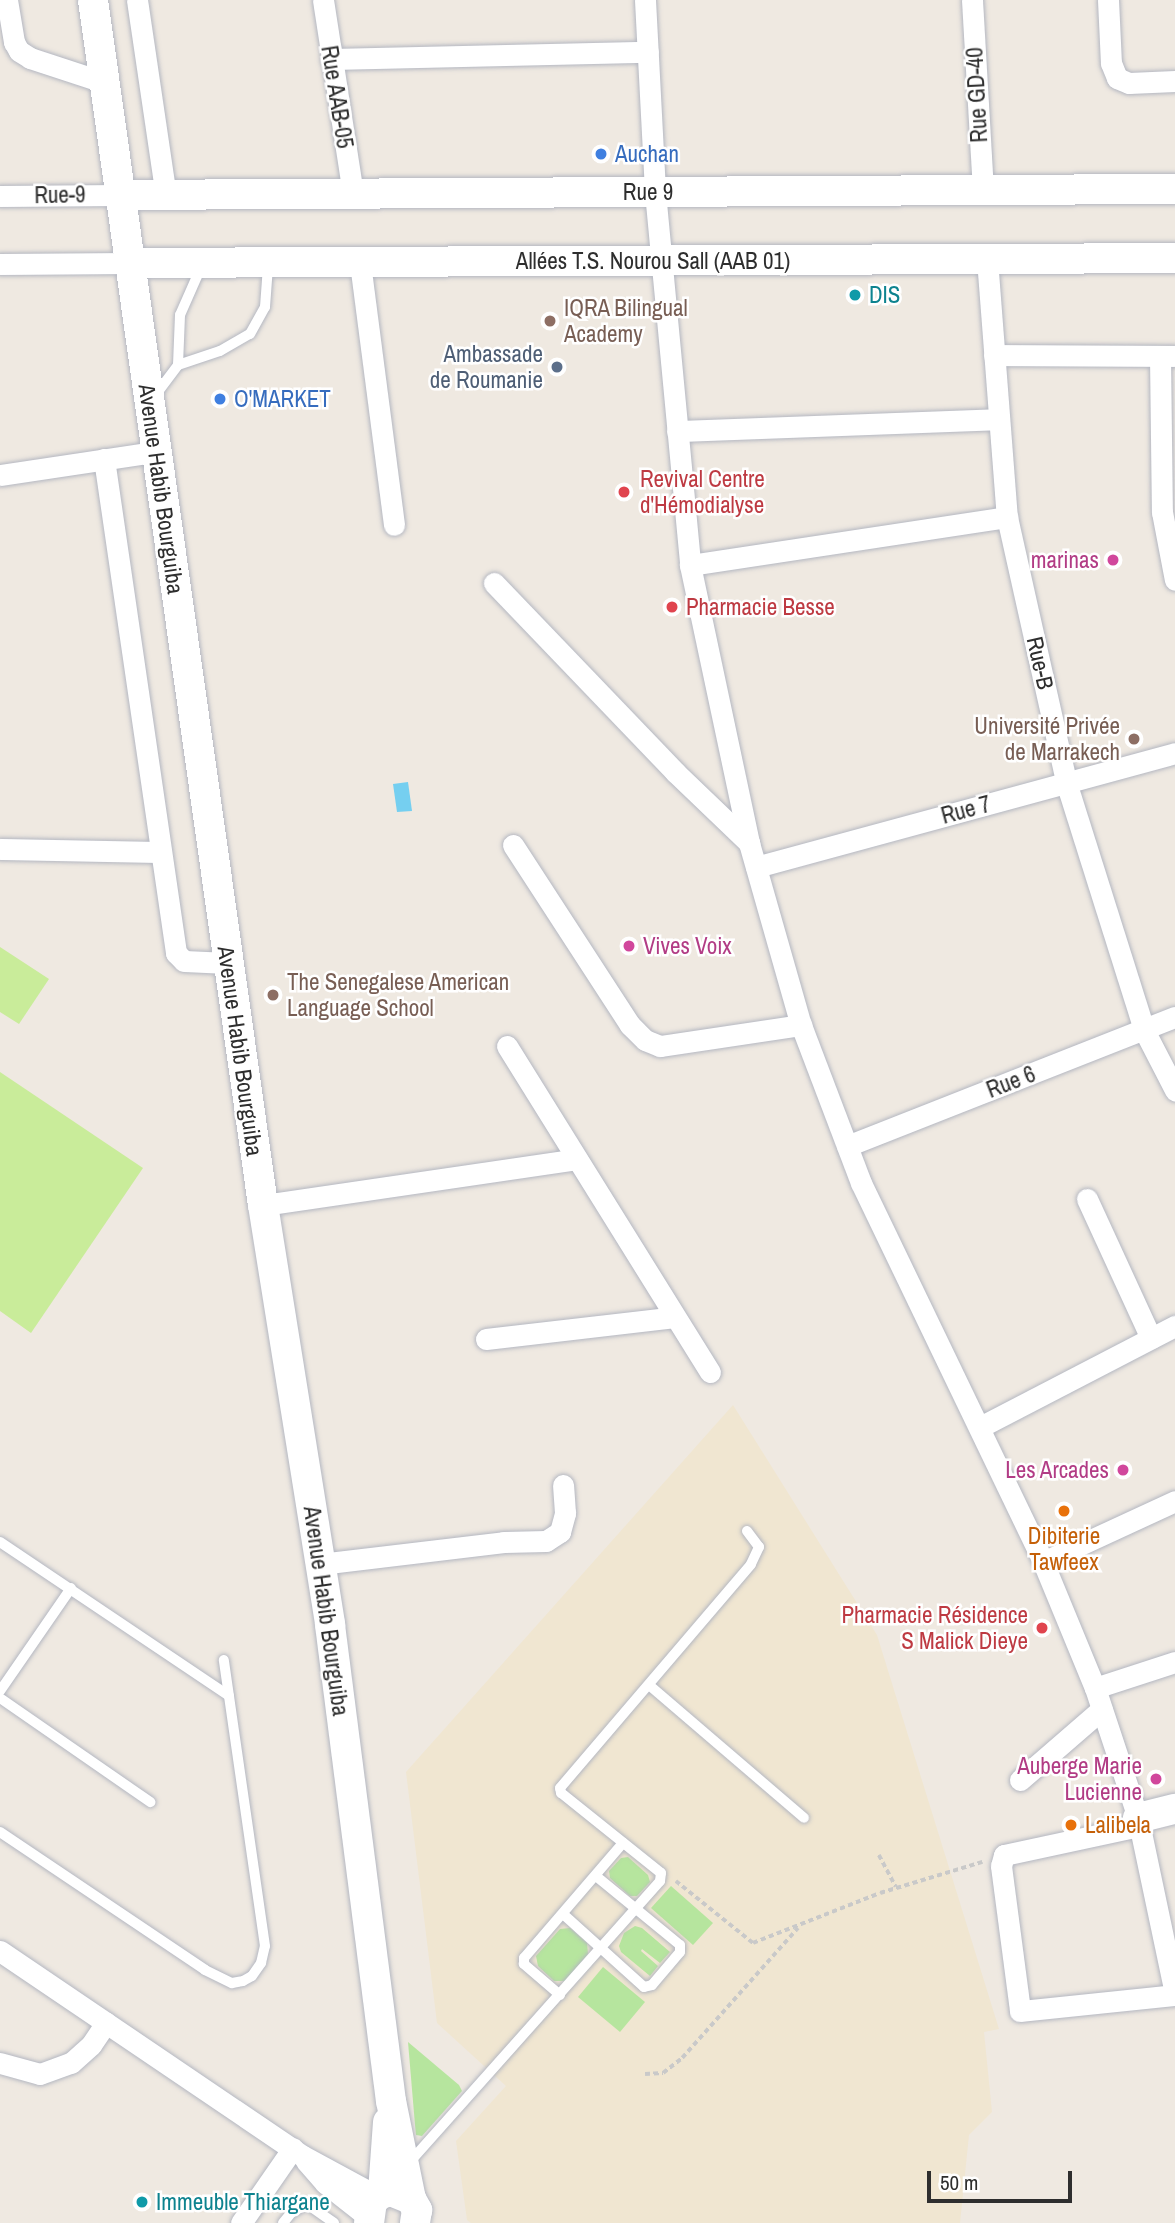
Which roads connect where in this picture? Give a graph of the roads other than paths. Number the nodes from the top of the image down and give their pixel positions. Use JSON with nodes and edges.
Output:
{"nodes":[{"id":1,"x":8,"y":0,"type":"edge"},
{"id":2,"x":93,"y":0,"type":"edge"},
{"id":3,"x":137,"y":0,"type":"edge"},
{"id":4,"x":323,"y":0,"type":"edge"},
{"id":5,"x":645,"y":0,"type":"edge"},
{"id":6,"x":972,"y":0,"type":"edge"},
{"id":7,"x":1108,"y":0,"type":"edge"},
{"id":8,"x":648,"y":52,"type":"junction"},
{"id":9,"x":331,"y":59,"type":"junction"},
{"id":10,"x":1175,"y":81,"type":"edge"},
{"id":11,"x":103,"y":82,"type":"junction"},
{"id":12,"x":983,"y":189,"type":"junction"},
{"id":13,"x":1175,"y":189,"type":"edge"},
{"id":14,"x":655,"y":192,"type":"junction"},
{"id":15,"x":353,"y":194,"type":"junction"},
{"id":16,"x":120,"y":195,"type":"junction"},
{"id":17,"x":0,"y":196,"type":"edge"},
{"id":18,"x":166,"y":196,"type":"junction"},
{"id":19,"x":1175,"y":258,"type":"edge"},
{"id":20,"x":987,"y":259,"type":"junction"},
{"id":21,"x":662,"y":261,"type":"junction"},
{"id":22,"x":203,"y":262,"type":"junction"},
{"id":23,"x":131,"y":263,"type":"junction"},
{"id":24,"x":269,"y":263,"type":"junction"},
{"id":25,"x":360,"y":263,"type":"junction"},
{"id":26,"x":0,"y":264,"type":"edge"},
{"id":27,"x":994,"y":355,"type":"junction"},
{"id":28,"x":1168,"y":356,"type":"edge"},
{"id":29,"x":178,"y":365,"type":"junction"},
{"id":30,"x":149,"y":405,"type":"junction"},
{"id":31,"x":999,"y":419,"type":"junction"},
{"id":32,"x":677,"y":431,"type":"junction"},
{"id":33,"x":155,"y":452,"type":"junction"},
{"id":34,"x":104,"y":459,"type":"junction"},
{"id":35,"x":0,"y":475,"type":"edge"},
{"id":36,"x":1007,"y":517,"type":"junction"},
{"id":37,"x":394,"y":525,"type":"dead end"},
{"id":38,"x":690,"y":565,"type":"junction"},
{"id":39,"x":1175,"y":580,"type":"edge"},
{"id":40,"x":494,"y":583,"type":"dead end"},
{"id":41,"x":1175,"y":753,"type":"edge"},
{"id":42,"x":1066,"y":782,"type":"junction"},
{"id":43,"x":749,"y":843,"type":"junction"},
{"id":44,"x":513,"y":845,"type":"dead end"},
{"id":45,"x":0,"y":849,"type":"edge"},
{"id":46,"x":162,"y":852,"type":"junction"},
{"id":47,"x":756,"y":867,"type":"junction"},
{"id":48,"x":228,"y":963,"type":"junction"},
{"id":49,"x":1175,"y":1017,"type":"edge"},
{"id":50,"x":801,"y":1025,"type":"junction"},
{"id":51,"x":1144,"y":1030,"type":"junction"},
{"id":52,"x":507,"y":1046,"type":"dead end"},
{"id":53,"x":1175,"y":1090,"type":"edge"},
{"id":54,"x":847,"y":1146,"type":"junction"},
{"id":55,"x":577,"y":1159,"type":"junction"},
{"id":56,"x":1087,"y":1199,"type":"dead end"},
{"id":57,"x":262,"y":1205,"type":"junction"},
{"id":58,"x":675,"y":1317,"type":"junction"},
{"id":59,"x":1175,"y":1326,"type":"edge"},
{"id":60,"x":1150,"y":1338,"type":"junction"},
{"id":61,"x":486,"y":1339,"type":"dead end"},
{"id":62,"x":710,"y":1372,"type":"dead end"},
{"id":63,"x":981,"y":1427,"type":"junction"},
{"id":64,"x":563,"y":1485,"type":"dead end"},
{"id":65,"x":1175,"y":1501,"type":"edge"},
{"id":66,"x":747,"y":1531,"type":"dead end"},
{"id":67,"x":0,"y":1542,"type":"edge"},
{"id":68,"x":1043,"y":1562,"type":"junction"},
{"id":69,"x":320,"y":1564,"type":"junction"},
{"id":70,"x":71,"y":1588,"type":"junction"},
{"id":71,"x":224,"y":1660,"type":"dead end"},
{"id":72,"x":1175,"y":1662,"type":"edge"},
{"id":73,"x":649,"y":1685,"type":"junction"},
{"id":74,"x":1095,"y":1688,"type":"junction"},
{"id":75,"x":0,"y":1691,"type":"edge"},
{"id":76,"x":229,"y":1696,"type":"junction"},
{"id":77,"x":0,"y":1698,"type":"edge"},
{"id":78,"x":1102,"y":1709,"type":"junction"},
{"id":79,"x":1020,"y":1780,"type":"dead end"},
{"id":80,"x":150,"y":1802,"type":"dead end"},
{"id":81,"x":1175,"y":1810,"type":"edge"},
{"id":82,"x":804,"y":1818,"type":"dead end"},
{"id":83,"x":1139,"y":1822,"type":"junction"},
{"id":84,"x":0,"y":1832,"type":"edge"},
{"id":85,"x":623,"y":1843,"type":"junction"},
{"id":86,"x":596,"y":1876,"type":"junction"},
{"id":87,"x":635,"y":1909,"type":"junction"},
{"id":88,"x":563,"y":1914,"type":"junction"},
{"id":89,"x":602,"y":1947,"type":"junction"},
{"id":90,"x":0,"y":1951,"type":"edge"},
{"id":91,"x":1172,"y":1956,"type":"edge"},
{"id":92,"x":1175,"y":1994,"type":"edge"},
{"id":93,"x":561,"y":1995,"type":"junction"},
{"id":94,"x":106,"y":2023,"type":"junction"},
{"id":95,"x":0,"y":2063,"type":"edge"},
{"id":96,"x":391,"y":2101,"type":"junction"},
{"id":97,"x":298,"y":2152,"type":"junction"},
{"id":98,"x":406,"y":2166,"type":"junction"},
{"id":99,"x":390,"y":2210,"type":"edge"},
{"id":100,"x":241,"y":2223,"type":"edge"},
{"id":101,"x":283,"y":2223,"type":"edge"},
{"id":102,"x":336,"y":2223,"type":"edge"}],
"edges":[{"from":1,"to":11,"type":"street"},
{"from":2,"to":11,"type":"main road","name":"Avenue Habib Bourguiba"},
{"from":3,"to":18,"type":"street"},
{"from":4,"to":9,"type":"street","name":"Rue AAB-05"},
{"from":5,"to":8,"type":"street"},
{"from":6,"to":12,"type":"street","name":"Rue GD-40"},
{"from":7,"to":10,"type":"street"},
{"from":8,"to":9,"type":"street"},
{"from":8,"to":14,"type":"street"},
{"from":9,"to":15,"type":"street","name":"Rue AAB-05"},
{"from":11,"to":16,"type":"main road","name":"Avenue Habib Bourguiba"},
{"from":12,"to":13,"type":"main road","name":"Rue 9"},
{"from":12,"to":14,"type":"main road","name":"Rue 9"},
{"from":14,"to":15,"type":"main road","name":"Rue 9"},
{"from":14,"to":21,"type":"street"},
{"from":15,"to":18,"type":"main road","name":"Rue 9"},
{"from":16,"to":17,"type":"street","name":"Rue-9"},
{"from":16,"to":18,"type":"main road","name":"Rue 9"},
{"from":16,"to":23,"type":"main road","name":"Avenue Habib Bourguiba"},
{"from":19,"to":20,"type":"main road","name":"Allées T.S. Nourou Sall (AAB 01)"},
{"from":20,"to":21,"type":"main road","name":"Allées T.S. Nourou Sall (AAB 01)"},
{"from":20,"to":27,"type":"street","name":"Rue-B"},
{"from":21,"to":25,"type":"main road","name":"Allées T.S. Nourou Sall (AAB 01)"},
{"from":21,"to":32,"type":"street"},
{"from":22,"to":23,"type":"main road","name":"Allées T.S. Nourou Sall (AAB 01)"},
{"from":22,"to":24,"type":"main road","name":"Allées T.S. Nourou Sall (AAB 01)"},
{"from":22,"to":29,"type":"lane"},
{"from":23,"to":26,"type":"street"},
{"from":23,"to":30,"type":"main road","name":"Avenue Habib Bourguiba"},
{"from":24,"to":25,"type":"main road","name":"Allées T.S. Nourou Sall (AAB 01)"},
{"from":24,"to":29,"type":"lane"},
{"from":25,"to":37,"type":"street"},
{"from":27,"to":28,"type":"street"},
{"from":27,"to":31,"type":"street","name":"Rue-B"},
{"from":28,"to":39,"type":"street"},
{"from":29,"to":30,"type":"lane"},
{"from":30,"to":33,"type":"main road","name":"Avenue Habib Bourguiba"},
{"from":31,"to":32,"type":"street"},
{"from":31,"to":36,"type":"street","name":"Rue-B"},
{"from":32,"to":38,"type":"street"},
{"from":33,"to":34,"type":"street"},
{"from":33,"to":48,"type":"main road","name":"Avenue Habib Bourguiba"},
{"from":34,"to":35,"type":"street"},
{"from":34,"to":46,"type":"street"},
{"from":36,"to":38,"type":"street"},
{"from":36,"to":42,"type":"street","name":"Rue-B"},
{"from":38,"to":43,"type":"street"},
{"from":40,"to":43,"type":"street"},
{"from":41,"to":42,"type":"street","name":"Rue 7"},
{"from":42,"to":47,"type":"street","name":"Rue 7"},
{"from":42,"to":51,"type":"street","name":"Rue-B"},
{"from":43,"to":47,"type":"street"},
{"from":44,"to":50,"type":"street"},
{"from":45,"to":46,"type":"street"},
{"from":46,"to":48,"type":"street"},
{"from":47,"to":50,"type":"street"},
{"from":48,"to":57,"type":"main road","name":"Avenue Habib Bourguiba"},
{"from":49,"to":51,"type":"street","name":"Rue 6"},
{"from":50,"to":54,"type":"street"},
{"from":51,"to":53,"type":"street","name":"Rue-B"},
{"from":51,"to":54,"type":"street","name":"Rue 6"},
{"from":52,"to":55,"type":"street"},
{"from":54,"to":63,"type":"street"},
{"from":55,"to":57,"type":"street"},
{"from":55,"to":58,"type":"street"},
{"from":56,"to":60,"type":"street"},
{"from":57,"to":69,"type":"main road","name":"Avenue Habib Bourguiba"},
{"from":58,"to":61,"type":"street"},
{"from":58,"to":62,"type":"street"},
{"from":59,"to":60,"type":"street"},
{"from":60,"to":63,"type":"street"},
{"from":63,"to":68,"type":"street"},
{"from":64,"to":69,"type":"street"},
{"from":65,"to":68,"type":"street"},
{"from":66,"to":73,"type":"lane"},
{"from":67,"to":70,"type":"lane"},
{"from":68,"to":74,"type":"street"},
{"from":69,"to":96,"type":"main road","name":"Avenue Habib Bourguiba"},
{"from":70,"to":75,"type":"lane"},
{"from":70,"to":76,"type":"lane"},
{"from":71,"to":76,"type":"lane"},
{"from":72,"to":74,"type":"street"},
{"from":73,"to":82,"type":"lane"},
{"from":73,"to":85,"type":"lane"},
{"from":74,"to":78,"type":"street"},
{"from":76,"to":84,"type":"lane"},
{"from":77,"to":80,"type":"lane"},
{"from":78,"to":79,"type":"street"},
{"from":78,"to":83,"type":"street"},
{"from":81,"to":83,"type":"main road"},
{"from":83,"to":91,"type":"street"},
{"from":83,"to":92,"type":"street"},
{"from":85,"to":86,"type":"lane"},
{"from":85,"to":87,"type":"lane"},
{"from":86,"to":87,"type":"lane"},
{"from":86,"to":88,"type":"lane"},
{"from":87,"to":89,"type":"lane"},
{"from":87,"to":89,"type":"lane"},
{"from":88,"to":89,"type":"lane"},
{"from":88,"to":93,"type":"lane"},
{"from":89,"to":93,"type":"lane"},
{"from":90,"to":94,"type":"street"},
{"from":91,"to":92,"type":"street"},
{"from":93,"to":98,"type":"lane"},
{"from":94,"to":95,"type":"street"},
{"from":94,"to":97,"type":"street"},
{"from":96,"to":98,"type":"main road"},
{"from":96,"to":99,"type":"main road"},
{"from":97,"to":99,"type":"street"},
{"from":97,"to":99,"type":"street"},
{"from":97,"to":100,"type":"street"},
{"from":98,"to":99,"type":"main road"},
{"from":99,"to":102,"type":"lane"},
{"from":101,"to":102,"type":"lane"}]}
